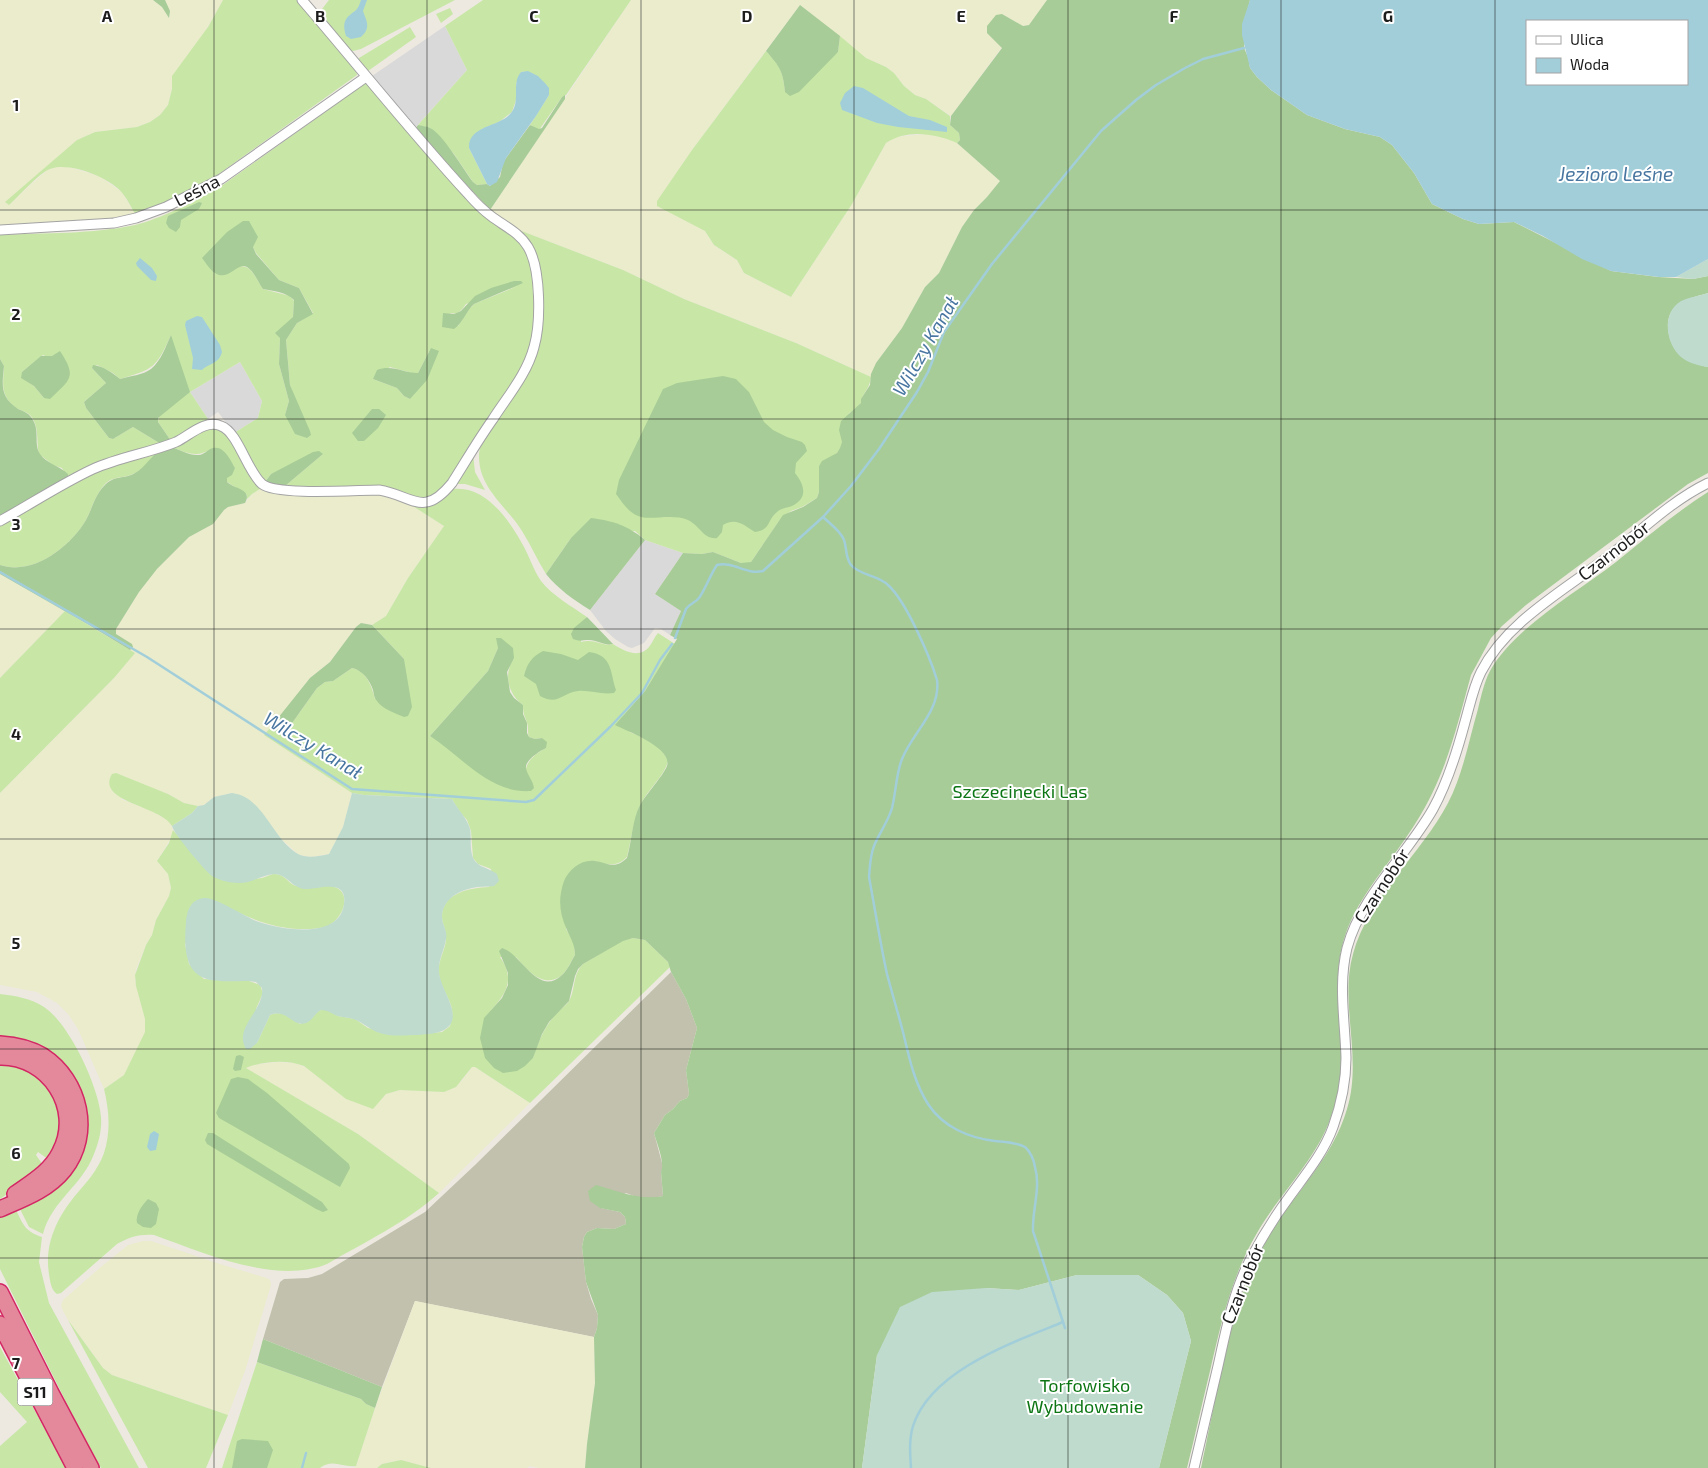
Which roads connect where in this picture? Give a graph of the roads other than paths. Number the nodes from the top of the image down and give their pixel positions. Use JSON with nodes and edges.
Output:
{"nodes":[{"id":1,"x":302,"y":0,"type":"edge"},
{"id":2,"x":366,"y":77,"type":"junction"},
{"id":3,"x":0,"y":230,"type":"edge"},
{"id":4,"x":1708,"y":483,"type":"edge"},
{"id":5,"x":0,"y":521,"type":"edge"},
{"id":6,"x":0,"y":1044,"type":"edge"},
{"id":7,"x":0,"y":1057,"type":"edge"},
{"id":8,"x":0,"y":1205,"type":"edge"},
{"id":9,"x":0,"y":1209,"type":"edge"},
{"id":10,"x":0,"y":1292,"type":"edge"},
{"id":11,"x":0,"y":1324,"type":"edge"},
{"id":12,"x":75,"y":1468,"type":"edge"},
{"id":13,"x":91,"y":1468,"type":"edge"},
{"id":14,"x":1194,"y":1468,"type":"edge"}],
"edges":[{"from":1,"to":2,"type":"street"},
{"from":2,"to":3,"type":"street","name":"Leśna"},
{"from":2,"to":5,"type":"street"},
{"from":4,"to":14,"type":"street","name":"Czarnobór"},
{"from":6,"to":9,"type":"highway"},
{"from":7,"to":8,"type":"highway"},
{"from":10,"to":13,"type":"highway","number":"S11"},
{"from":11,"to":12,"type":"highway","number":"S11"}]}
